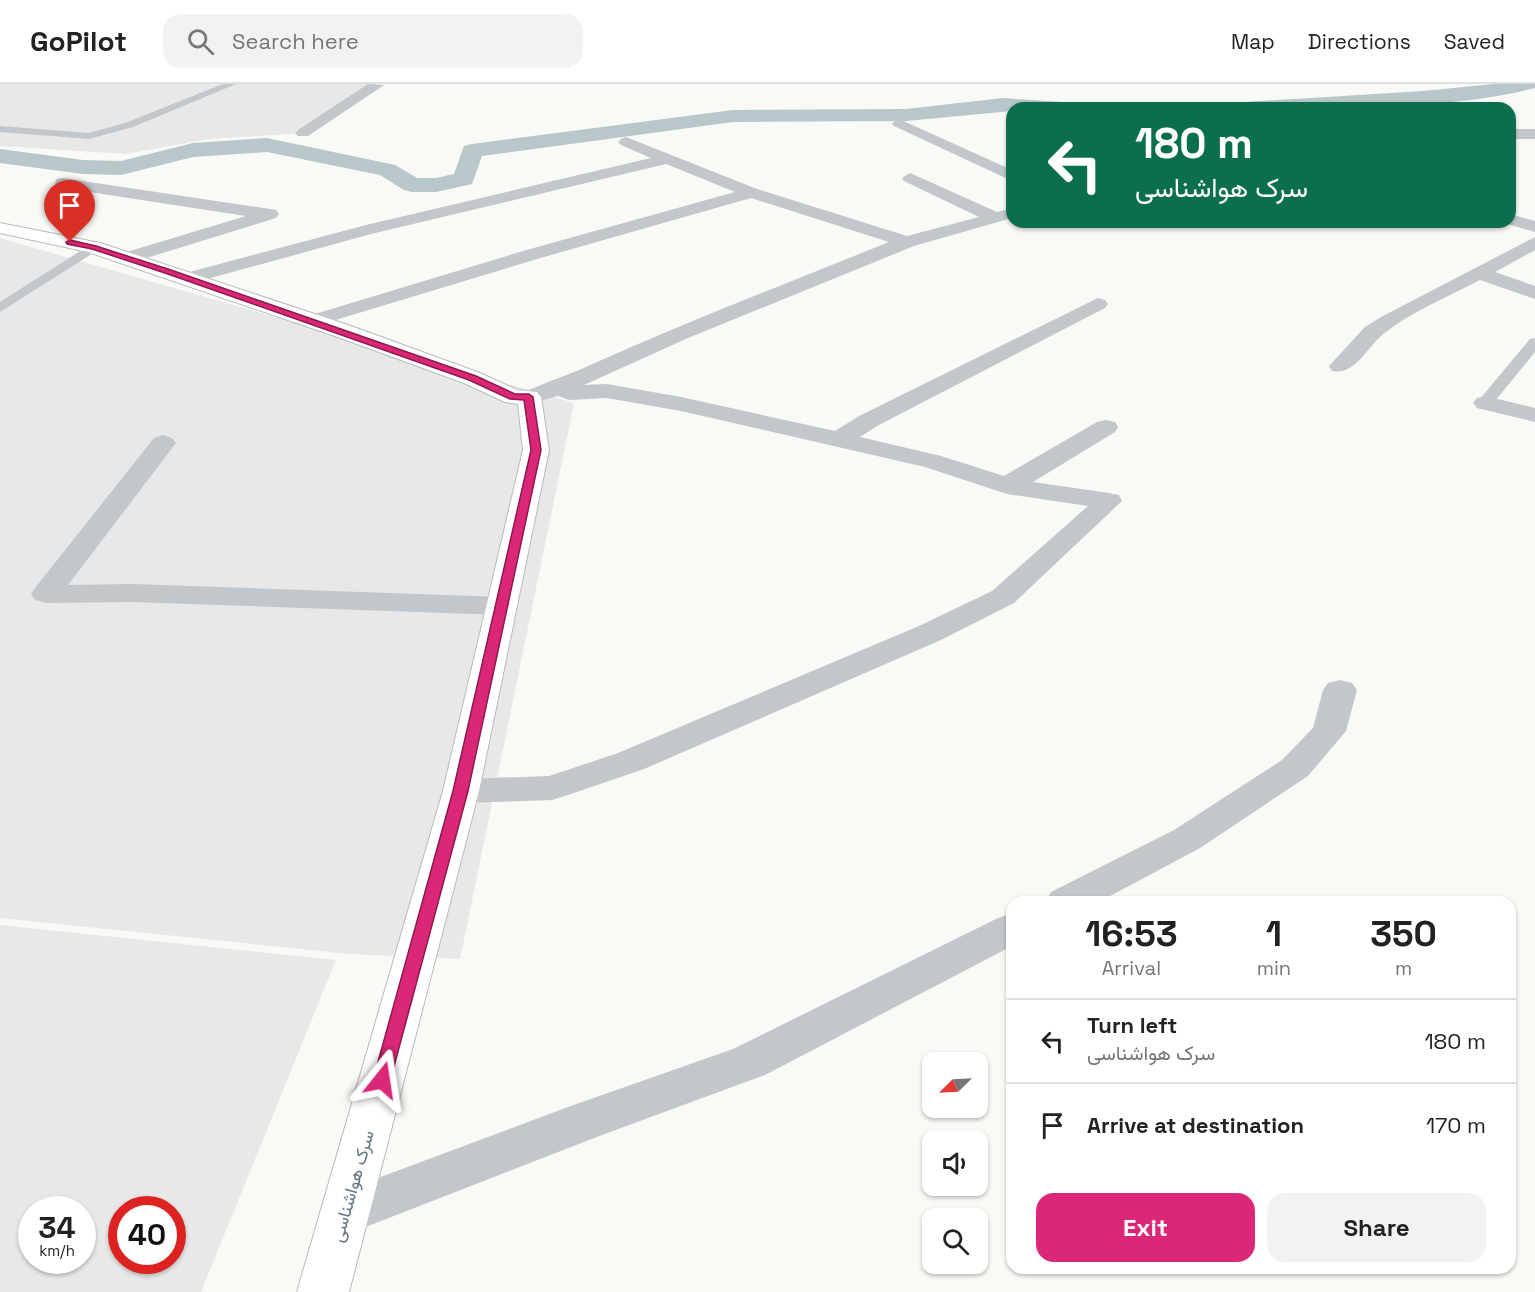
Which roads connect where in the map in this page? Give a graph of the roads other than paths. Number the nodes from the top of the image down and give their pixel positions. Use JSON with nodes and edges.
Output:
{"nodes":[{"id":1,"x":231,"y":84,"type":"edge"},
{"id":2,"x":375,"y":84,"type":"edge"},
{"id":3,"x":899,"y":123,"type":"dead end"},
{"id":4,"x":0,"y":129,"type":"edge"},
{"id":5,"x":303,"y":133,"type":"dead end"},
{"id":6,"x":1516,"y":134,"type":"edge"},
{"id":7,"x":1535,"y":134,"type":"edge"},
{"id":8,"x":626,"y":142,"type":"dead end"},
{"id":9,"x":666,"y":159,"type":"junction"},
{"id":10,"x":1006,"y":173,"type":"edge"},
{"id":11,"x":910,"y":178,"type":"dead end"},
{"id":12,"x":63,"y":183,"type":"dead end"},
{"id":13,"x":751,"y":193,"type":"junction"},
{"id":14,"x":1004,"y":216,"type":"edge"},
{"id":15,"x":1516,"y":221,"type":"edge"},
{"id":16,"x":1535,"y":227,"type":"edge"},
{"id":17,"x":0,"y":228,"type":"edge"},
{"id":18,"x":907,"y":242,"type":"junction"},
{"id":19,"x":1535,"y":243,"type":"edge"},
{"id":20,"x":93,"y":247,"type":"junction"},
{"id":21,"x":127,"y":258,"type":"junction"},
{"id":22,"x":1478,"y":273,"type":"junction"},
{"id":23,"x":189,"y":278,"type":"junction"},
{"id":24,"x":1535,"y":293,"type":"edge"},
{"id":25,"x":1098,"y":304,"type":"dead end"},
{"id":26,"x":0,"y":308,"type":"edge"},
{"id":27,"x":312,"y":321,"type":"junction"},
{"id":28,"x":1535,"y":342,"type":"edge"},
{"id":29,"x":1340,"y":366,"type":"dead end"},
{"id":30,"x":561,"y":387,"type":"junction"},
{"id":31,"x":529,"y":397,"type":"junction"},
{"id":32,"x":1485,"y":403,"type":"joint"},
{"id":33,"x":1535,"y":415,"type":"edge"},
{"id":34,"x":1106,"y":427,"type":"dead end"},
{"id":35,"x":840,"y":439,"type":"junction"},
{"id":36,"x":164,"y":443,"type":"dead end"},
{"id":37,"x":1007,"y":486,"type":"junction"},
{"id":38,"x":502,"y":606,"type":"junction"},
{"id":39,"x":1340,"y":690,"type":"dead end"},
{"id":40,"x":461,"y":791,"type":"junction"},
{"id":41,"x":1077,"y":896,"type":"edge"},
{"id":42,"x":1006,"y":931,"type":"edge"},
{"id":43,"x":345,"y":1213,"type":"junction"},
{"id":44,"x":323,"y":1292,"type":"edge"}],
"edges":[{"from":1,"to":4,"type":"lane"},
{"from":2,"to":5,"type":"street"},
{"from":3,"to":10,"type":"street"},
{"from":6,"to":7,"type":"street"},
{"from":8,"to":9,"type":"street"},
{"from":9,"to":13,"type":"street"},
{"from":9,"to":23,"type":"street"},
{"from":11,"to":14,"type":"street"},
{"from":12,"to":21,"type":"street"},
{"from":13,"to":18,"type":"street"},
{"from":13,"to":27,"type":"street"},
{"from":14,"to":18,"type":"street"},
{"from":15,"to":16,"type":"street"},
{"from":17,"to":20,"type":"street"},
{"from":18,"to":30,"type":"street"},
{"from":19,"to":22,"type":"street"},
{"from":20,"to":21,"type":"street"},
{"from":20,"to":26,"type":"lane"},
{"from":21,"to":23,"type":"street"},
{"from":22,"to":24,"type":"street"},
{"from":22,"to":29,"type":"street"},
{"from":23,"to":27,"type":"street"},
{"from":25,"to":35,"type":"street"},
{"from":27,"to":31,"type":"street"},
{"from":28,"to":32,"type":"lane"},
{"from":30,"to":31,"type":"street"},
{"from":30,"to":35,"type":"street"},
{"from":31,"to":38,"type":"street","name":"سرک هواشناسی"},
{"from":32,"to":33,"type":"street"},
{"from":34,"to":37,"type":"street"},
{"from":35,"to":37,"type":"street"},
{"from":36,"to":38,"type":"street"},
{"from":37,"to":40,"type":"street"},
{"from":38,"to":40,"type":"street","name":"سرک هواشناسی"},
{"from":39,"to":41,"type":"street"},
{"from":40,"to":43,"type":"street","name":"سرک هواشناسی"},
{"from":42,"to":43,"type":"street"},
{"from":43,"to":44,"type":"street","name":"سرک هواشناسی"}]}
